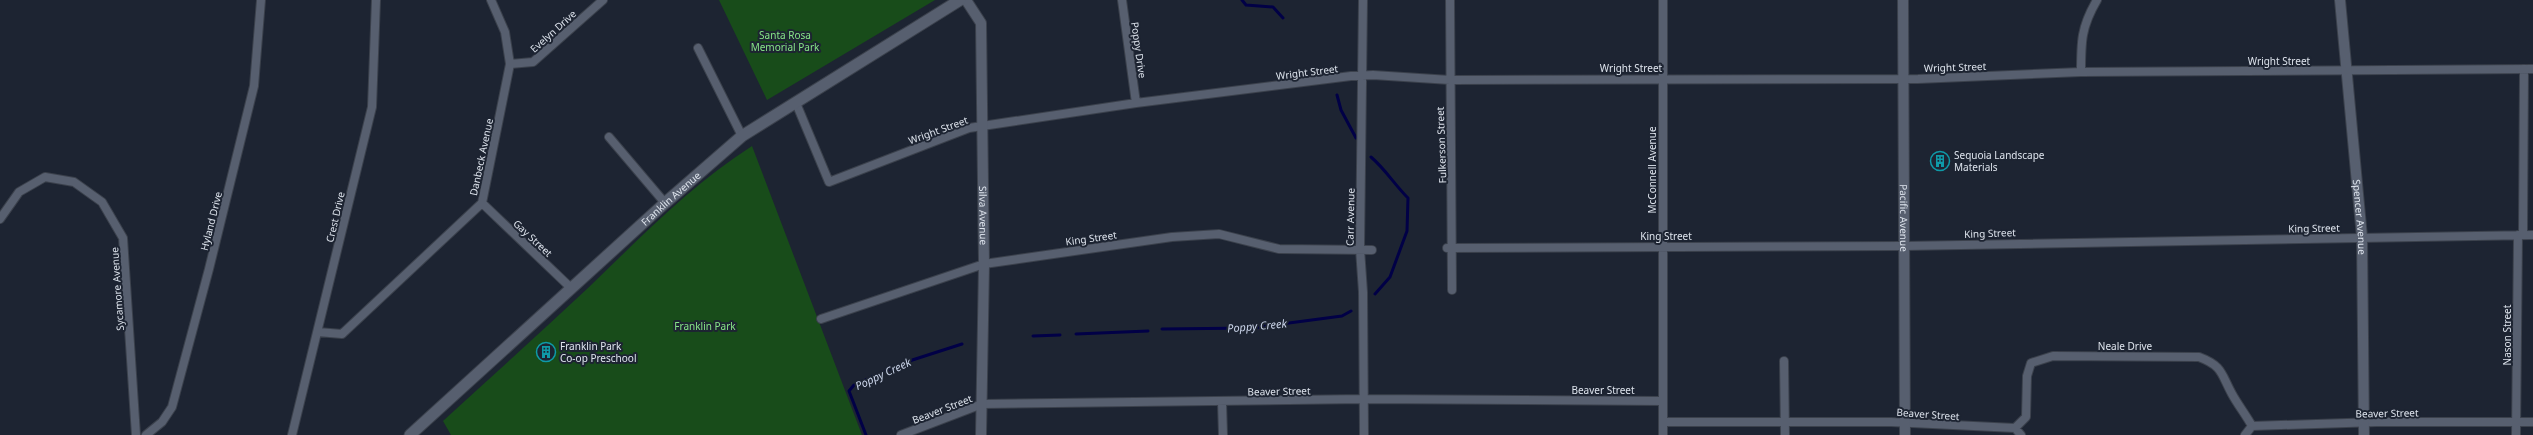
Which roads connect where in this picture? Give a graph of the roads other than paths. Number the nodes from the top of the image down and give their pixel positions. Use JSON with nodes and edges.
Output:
{"nodes":[{"id":1,"x":261,"y":0,"type":"edge"},
{"id":2,"x":376,"y":0,"type":"edge"},
{"id":3,"x":491,"y":0,"type":"edge"},
{"id":4,"x":603,"y":0,"type":"edge"},
{"id":5,"x":960,"y":0,"type":"edge"},
{"id":6,"x":966,"y":0,"type":"edge"},
{"id":7,"x":1122,"y":0,"type":"edge"},
{"id":8,"x":1363,"y":0,"type":"edge"},
{"id":9,"x":1450,"y":0,"type":"edge"},
{"id":10,"x":1662,"y":0,"type":"edge"},
{"id":11,"x":1903,"y":0,"type":"edge"},
{"id":12,"x":2097,"y":0,"type":"edge"},
{"id":13,"x":2340,"y":0,"type":"edge"},
{"id":14,"x":698,"y":48,"type":"dead end"},
{"id":15,"x":510,"y":64,"type":"junction"},
{"id":16,"x":2524,"y":69,"type":"junction"},
{"id":17,"x":2533,"y":69,"type":"edge"},
{"id":18,"x":2345,"y":70,"type":"junction"},
{"id":19,"x":2081,"y":72,"type":"junction"},
{"id":20,"x":1362,"y":76,"type":"junction"},
{"id":21,"x":1661,"y":78,"type":"junction"},
{"id":22,"x":1903,"y":78,"type":"junction"},
{"id":23,"x":1450,"y":80,"type":"junction"},
{"id":24,"x":796,"y":103,"type":"junction"},
{"id":25,"x":1136,"y":103,"type":"junction"},
{"id":26,"x":981,"y":127,"type":"junction"},
{"id":27,"x":742,"y":136,"type":"junction"},
{"id":28,"x":609,"y":137,"type":"dead end"},
{"id":29,"x":482,"y":203,"type":"junction"},
{"id":30,"x":665,"y":203,"type":"junction"},
{"id":31,"x":0,"y":219,"type":"edge"},
{"id":32,"x":2520,"y":235,"type":"junction"},
{"id":33,"x":2533,"y":235,"type":"edge"},
{"id":34,"x":2362,"y":237,"type":"junction"},
{"id":35,"x":1662,"y":246,"type":"junction"},
{"id":36,"x":1904,"y":246,"type":"junction"},
{"id":37,"x":1450,"y":248,"type":"junction"},
{"id":38,"x":1360,"y":249,"type":"junction"},
{"id":39,"x":1372,"y":250,"type":"dead end"},
{"id":40,"x":984,"y":264,"type":"junction"},
{"id":41,"x":571,"y":288,"type":"junction"},
{"id":42,"x":1452,"y":290,"type":"dead end"},
{"id":43,"x":821,"y":319,"type":"dead end"},
{"id":44,"x":318,"y":332,"type":"junction"},
{"id":45,"x":1784,"y":361,"type":"dead end"},
{"id":46,"x":1364,"y":399,"type":"junction"},
{"id":47,"x":1663,"y":401,"type":"junction"},
{"id":48,"x":1222,"y":402,"type":"junction"},
{"id":49,"x":982,"y":404,"type":"junction"},
{"id":50,"x":1663,"y":422,"type":"junction"},
{"id":51,"x":1785,"y":422,"type":"junction"},
{"id":52,"x":2517,"y":422,"type":"junction"},
{"id":53,"x":2533,"y":422,"type":"edge"},
{"id":54,"x":1905,"y":423,"type":"junction"},
{"id":55,"x":2364,"y":423,"type":"junction"},
{"id":56,"x":2252,"y":426,"type":"junction"},
{"id":57,"x":2015,"y":428,"type":"junction"},
{"id":58,"x":136,"y":435,"type":"edge"},
{"id":59,"x":146,"y":435,"type":"edge"},
{"id":60,"x":292,"y":435,"type":"edge"},
{"id":61,"x":410,"y":435,"type":"edge"},
{"id":62,"x":901,"y":435,"type":"edge"},
{"id":63,"x":981,"y":435,"type":"edge"},
{"id":64,"x":1223,"y":435,"type":"edge"},
{"id":65,"x":1364,"y":435,"type":"edge"},
{"id":66,"x":1663,"y":435,"type":"edge"},
{"id":67,"x":1785,"y":435,"type":"edge"},
{"id":68,"x":1905,"y":435,"type":"edge"},
{"id":69,"x":2021,"y":435,"type":"edge"},
{"id":70,"x":2245,"y":435,"type":"edge"},
{"id":71,"x":2364,"y":435,"type":"edge"},
{"id":72,"x":2516,"y":435,"type":"edge"}],
"edges":[{"from":1,"to":59,"type":"street","name":"Hyland Drive"},
{"from":2,"to":44,"type":"street","name":"Crest Drive"},
{"from":3,"to":15,"type":"street","name":"Danbeck Avenue"},
{"from":4,"to":15,"type":"street","name":"Evelyn Drive"},
{"from":5,"to":24,"type":"main road","name":"Franklin Avenue"},
{"from":6,"to":26,"type":"street","name":"Silva Avenue"},
{"from":7,"to":25,"type":"street","name":"Poppy Drive"},
{"from":8,"to":20,"type":"street","name":"Carr Avenue"},
{"from":9,"to":23,"type":"street","name":"Fulkerson Street"},
{"from":10,"to":21,"type":"street","name":"McConnell Avenue"},
{"from":11,"to":22,"type":"street","name":"Pacific Avenue"},
{"from":12,"to":19,"type":"street"},
{"from":13,"to":18,"type":"street","name":"Spencer Avenue"},
{"from":14,"to":27,"type":"street"},
{"from":15,"to":29,"type":"street","name":"Danbeck Avenue"},
{"from":16,"to":17,"type":"street","name":"Wright Street"},
{"from":16,"to":18,"type":"street","name":"Wright Street"},
{"from":16,"to":32,"type":"street","name":"Nason Street"},
{"from":18,"to":19,"type":"street","name":"Wright Street"},
{"from":18,"to":34,"type":"street","name":"Spencer Avenue"},
{"from":19,"to":22,"type":"street","name":"Wright Street"},
{"from":20,"to":23,"type":"street","name":"Wright Street"},
{"from":20,"to":25,"type":"street","name":"Wright Street"},
{"from":20,"to":38,"type":"street","name":"Carr Avenue"},
{"from":21,"to":22,"type":"street","name":"Wright Street"},
{"from":21,"to":23,"type":"street","name":"Wright Street"},
{"from":21,"to":35,"type":"street","name":"McConnell Avenue"},
{"from":22,"to":36,"type":"street","name":"Pacific Avenue"},
{"from":23,"to":37,"type":"street","name":"Fulkerson Street"},
{"from":24,"to":26,"type":"street","name":"Wright Street"},
{"from":24,"to":27,"type":"main road","name":"Franklin Avenue"},
{"from":25,"to":26,"type":"street","name":"Wright Street"},
{"from":26,"to":40,"type":"street","name":"Silva Avenue"},
{"from":27,"to":30,"type":"main road","name":"Franklin Avenue"},
{"from":28,"to":30,"type":"street"},
{"from":29,"to":41,"type":"street","name":"Gay Street"},
{"from":29,"to":44,"type":"street","name":"Danbeck Avenue"},
{"from":30,"to":41,"type":"main road","name":"Franklin Avenue"},
{"from":31,"to":58,"type":"street","name":"Sycamore Avenue"},
{"from":32,"to":33,"type":"street","name":"King Street"},
{"from":32,"to":34,"type":"street","name":"King Street"},
{"from":32,"to":52,"type":"street","name":"Nason Street"},
{"from":34,"to":36,"type":"street","name":"King Street"},
{"from":34,"to":55,"type":"street","name":"Spencer Avenue"},
{"from":35,"to":36,"type":"street","name":"King Street"},
{"from":35,"to":37,"type":"street","name":"King Street"},
{"from":35,"to":47,"type":"street","name":"McConnell Avenue"},
{"from":36,"to":54,"type":"street","name":"Pacific Avenue"},
{"from":37,"to":42,"type":"street","name":"Fulkerson Street"},
{"from":38,"to":39,"type":"street","name":"King Street"},
{"from":38,"to":40,"type":"street","name":"King Street"},
{"from":38,"to":46,"type":"street","name":"Carr Avenue"},
{"from":40,"to":43,"type":"street","name":"King Street"},
{"from":40,"to":49,"type":"street","name":"Silva Avenue"},
{"from":41,"to":61,"type":"main road","name":"Franklin Avenue"},
{"from":44,"to":60,"type":"street","name":"Crest Drive"},
{"from":45,"to":51,"type":"street"},
{"from":46,"to":47,"type":"street","name":"Beaver Street"},
{"from":46,"to":48,"type":"street","name":"Beaver Street"},
{"from":46,"to":65,"type":"street","name":"Carr Avenue"},
{"from":47,"to":50,"type":"street","name":"McConnell Avenue"},
{"from":48,"to":49,"type":"street","name":"Beaver Street"},
{"from":48,"to":64,"type":"street"},
{"from":49,"to":62,"type":"street","name":"Beaver Street"},
{"from":49,"to":63,"type":"street","name":"Silva Avenue"},
{"from":50,"to":51,"type":"street","name":"Beaver Street"},
{"from":50,"to":66,"type":"street","name":"McConnell Avenue"},
{"from":51,"to":54,"type":"street","name":"Beaver Street"},
{"from":51,"to":67,"type":"street"},
{"from":52,"to":53,"type":"street","name":"Beaver Street"},
{"from":52,"to":55,"type":"street","name":"Beaver Street"},
{"from":52,"to":72,"type":"street","name":"Nason Street"},
{"from":54,"to":57,"type":"street","name":"Beaver Street"},
{"from":54,"to":68,"type":"street","name":"Pacific Avenue"},
{"from":55,"to":56,"type":"street","name":"Beaver Street"},
{"from":55,"to":71,"type":"street","name":"Spencer Avenue"},
{"from":56,"to":57,"type":"street","name":"Neale Drive"},
{"from":56,"to":70,"type":"street"},
{"from":57,"to":69,"type":"street"}]}
